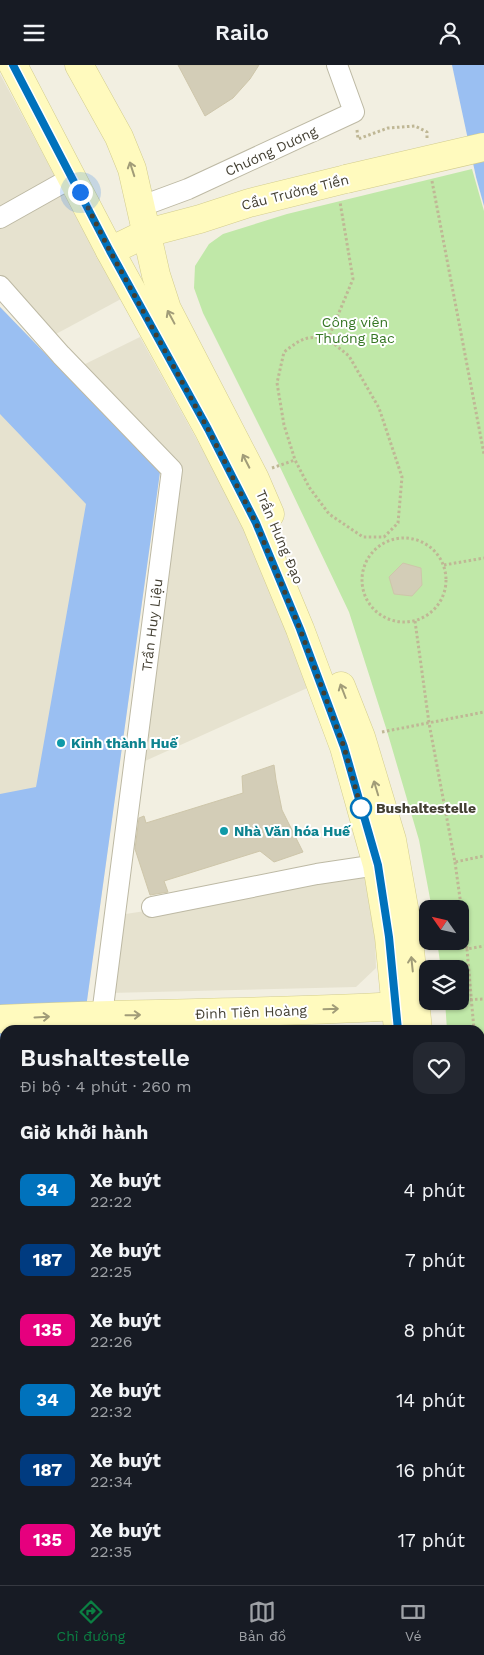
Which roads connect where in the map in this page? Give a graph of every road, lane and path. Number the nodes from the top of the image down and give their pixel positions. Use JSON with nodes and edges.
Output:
{"nodes":[{"id":1,"x":13,"y":65,"type":"edge"},
{"id":2,"x":80,"y":65,"type":"edge"},
{"id":3,"x":337,"y":65,"type":"edge"},
{"id":4,"x":354,"y":112,"type":"junction"},
{"id":5,"x":428,"y":141,"type":"dead end"},
{"id":6,"x":484,"y":147,"type":"edge"},
{"id":7,"x":72,"y":177,"type":"junction"},
{"id":8,"x":432,"y":177,"type":"dead end"},
{"id":9,"x":342,"y":187,"type":"junction"},
{"id":10,"x":142,"y":206,"type":"junction"},
{"id":11,"x":0,"y":218,"type":"edge"},
{"id":12,"x":147,"y":233,"type":"junction"},
{"id":13,"x":110,"y":251,"type":"junction"},
{"id":14,"x":0,"y":286,"type":"edge"},
{"id":15,"x":328,"y":339,"type":"junction"},
{"id":16,"x":484,"y":454,"type":"edge"},
{"id":17,"x":295,"y":460,"type":"junction"},
{"id":18,"x":271,"y":468,"type":"dead end"},
{"id":19,"x":384,"y":537,"type":"junction"},
{"id":20,"x":387,"y":541,"type":"junction"},
{"id":21,"x":484,"y":558,"type":"edge"},
{"id":22,"x":444,"y":565,"type":"junction"},
{"id":23,"x":415,"y":621,"type":"junction"},
{"id":24,"x":484,"y":712,"type":"edge"},
{"id":25,"x":429,"y":723,"type":"junction"},
{"id":26,"x":376,"y":733,"type":"dead end"},
{"id":27,"x":484,"y":856,"type":"edge"},
{"id":28,"x":455,"y":862,"type":"junction"},
{"id":29,"x":378,"y":865,"type":"junction"},
{"id":30,"x":460,"y":900,"type":"edge"},
{"id":31,"x":152,"y":907,"type":"dead end"},
{"id":32,"x":484,"y":946,"type":"edge"},
{"id":33,"x":469,"y":949,"type":"edge"},
{"id":34,"x":467,"y":950,"type":"edge"},
{"id":35,"x":484,"y":999,"type":"edge"},
{"id":36,"x":471,"y":1000,"type":"junction"},
{"id":37,"x":407,"y":1018,"type":"edge"},
{"id":38,"x":0,"y":1019,"type":"edge"},
{"id":39,"x":97,"y":1020,"type":"edge"},
{"id":40,"x":474,"y":1025,"type":"edge"}],
"edges":[{"from":1,"to":7,"type":"main road","name":"Trần Hưng Đạo"},
{"from":10,"to":2,"type":"main road","name":"Trần Hưng Đạo","one_way":true},
{"from":3,"to":4,"type":"street"},
{"from":4,"to":5,"type":"path"},
{"from":4,"to":10,"type":"street","name":"Chương Dương"},
{"from":6,"to":9,"type":"main road","name":"Cầu Trường Tiền","bridge":true},
{"from":7,"to":11,"type":"street"},
{"from":7,"to":13,"type":"main road","name":"Trần Hưng Đạo"},
{"from":8,"to":16,"type":"path"},
{"from":9,"to":12,"type":"main road","name":"Cầu Trường Tiền"},
{"from":9,"to":15,"type":"path"},
{"from":10,"to":12,"type":"main road","name":"Trần Hưng Đạo"},
{"from":12,"to":13,"type":"main road","name":"Cầu Trường Tiền"},
{"from":37,"to":12,"type":"main road","name":"Trần Hưng Đạo","one_way":true},
{"from":13,"to":29,"type":"main road","name":"Trần Hưng Đạo"},
{"from":14,"to":39,"type":"street","name":"Trần Huy Liệu"},
{"from":15,"to":17,"type":"path"},
{"from":15,"to":19,"type":"path"},
{"from":17,"to":18,"type":"path"},
{"from":17,"to":19,"type":"path"},
{"from":19,"to":20,"type":"path"},
{"from":20,"to":22,"type":"path"},
{"from":20,"to":23,"type":"path"},
{"from":21,"to":22,"type":"path"},
{"from":22,"to":23,"type":"path"},
{"from":23,"to":25,"type":"path"},
{"from":24,"to":25,"type":"path"},
{"from":25,"to":26,"type":"path"},
{"from":25,"to":28,"type":"path"},
{"from":27,"to":28,"type":"path"},
{"from":28,"to":30,"type":"path"},
{"from":29,"to":31,"type":"street"},
{"from":29,"to":37,"type":"main road","name":"Trần Hưng Đạo"},
{"from":32,"to":33,"type":"path"},
{"from":34,"to":36,"type":"path"},
{"from":35,"to":36,"type":"path"},
{"from":36,"to":40,"type":"path"},
{"from":39,"to":37,"type":"main road","name":"Đinh Tiên Hoàng","one_way":true},
{"from":38,"to":39,"type":"main road","name":"Đinh Tiên Hoàng","one_way":true}]}
